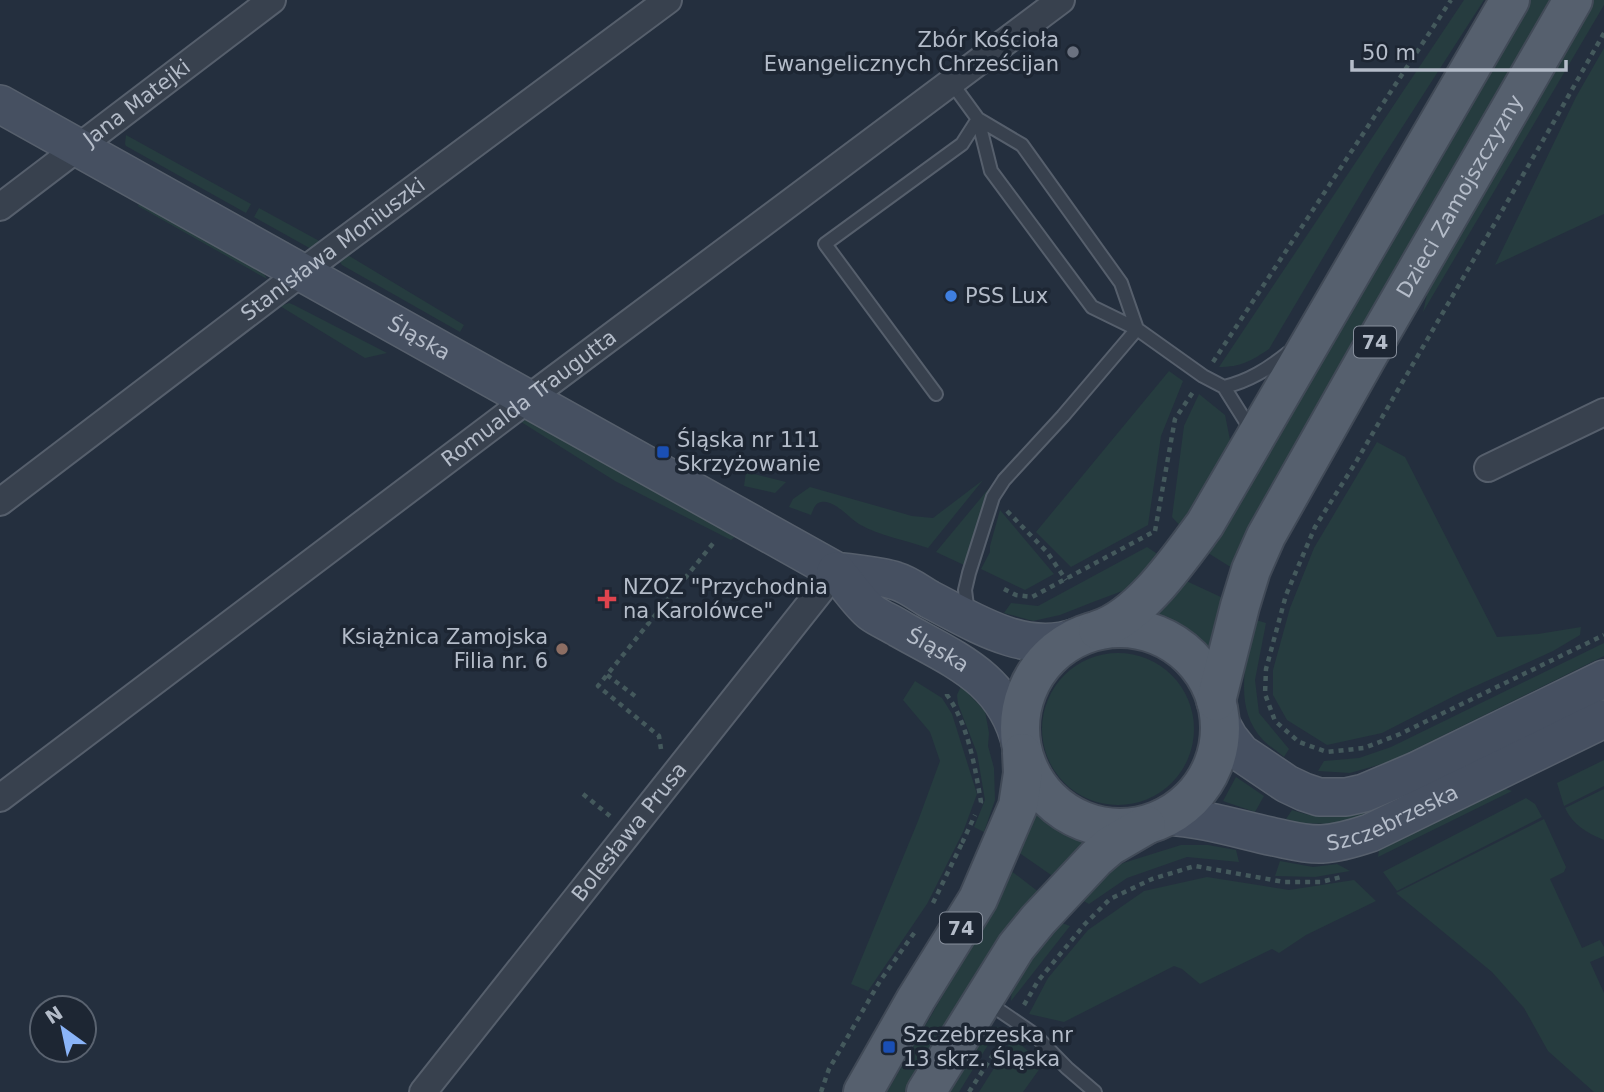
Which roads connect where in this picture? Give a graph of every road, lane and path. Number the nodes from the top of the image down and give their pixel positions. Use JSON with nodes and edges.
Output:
{"nodes":[{"id":1,"x":272,"y":0,"type":"edge"},
{"id":2,"x":668,"y":0,"type":"edge"},
{"id":3,"x":1061,"y":0,"type":"edge"},
{"id":4,"x":1451,"y":0,"type":"edge"},
{"id":5,"x":1510,"y":0,"type":"edge"},
{"id":6,"x":1573,"y":0,"type":"edge"},
{"id":7,"x":1604,"y":33,"type":"edge"},
{"id":8,"x":951,"y":82,"type":"junction"},
{"id":9,"x":0,"y":104,"type":"edge"},
{"id":10,"x":978,"y":119,"type":"junction"},
{"id":11,"x":78,"y":148,"type":"junction"},
{"id":12,"x":0,"y":207,"type":"edge"},
{"id":13,"x":302,"y":272,"type":"junction"},
{"id":14,"x":1320,"y":326,"type":"junction"},
{"id":15,"x":1137,"y":329,"type":"junction"},
{"id":16,"x":1203,"y":376,"type":"junction"},
{"id":17,"x":1224,"y":387,"type":"junction"},
{"id":18,"x":936,"y":394,"type":"dead end"},
{"id":19,"x":528,"y":399,"type":"junction"},
{"id":20,"x":1604,"y":411,"type":"edge"},
{"id":21,"x":1255,"y":438,"type":"junction"},
{"id":22,"x":1488,"y":468,"type":"dead end"},
{"id":23,"x":0,"y":502,"type":"edge"},
{"id":24,"x":1026,"y":530,"type":"dead end"},
{"id":25,"x":718,"y":537,"type":"dead end"},
{"id":26,"x":836,"y":571,"type":"junction"},
{"id":27,"x":1066,"y":580,"type":"junction"},
{"id":28,"x":1004,"y":589,"type":"dead end"},
{"id":29,"x":968,"y":620,"type":"junction"},
{"id":30,"x":1087,"y":634,"type":"junction"},
{"id":31,"x":1604,"y":635,"type":"edge"},
{"id":32,"x":607,"y":675,"type":"junction"},
{"id":33,"x":1604,"y":678,"type":"edge"},
{"id":34,"x":950,"y":688,"type":"dead end"},
{"id":35,"x":639,"y":699,"type":"dead end"},
{"id":36,"x":1218,"y":711,"type":"junction"},
{"id":37,"x":1604,"y":719,"type":"edge"},
{"id":38,"x":1518,"y":741,"type":"junction"},
{"id":39,"x":1021,"y":748,"type":"junction"},
{"id":40,"x":662,"y":753,"type":"dead end"},
{"id":41,"x":4,"y":786,"type":"edge"},
{"id":42,"x":583,"y":794,"type":"dead end"},
{"id":43,"x":611,"y":817,"type":"dead end"},
{"id":44,"x":1159,"y":820,"type":"junction"},
{"id":45,"x":963,"y":841,"type":"junction"},
{"id":46,"x":971,"y":844,"type":"dead end"},
{"id":47,"x":1110,"y":899,"type":"dead end"},
{"id":48,"x":928,"y":913,"type":"dead end"},
{"id":49,"x":920,"y":925,"type":"dead end"},
{"id":50,"x":999,"y":1010,"type":"junction"},
{"id":51,"x":423,"y":1092,"type":"edge"},
{"id":52,"x":821,"y":1092,"type":"edge"},
{"id":53,"x":863,"y":1092,"type":"edge"},
{"id":54,"x":926,"y":1092,"type":"edge"},
{"id":55,"x":969,"y":1092,"type":"edge"},
{"id":56,"x":1095,"y":1092,"type":"edge"}],
"edges":[{"from":1,"to":11,"type":"street","name":"Jana Matejki"},
{"from":2,"to":13,"type":"street","name":"Stanisława Moniuszki"},
{"from":3,"to":8,"type":"street","name":"Romualda Traugutta"},
{"from":4,"to":16,"type":"path"},
{"from":5,"to":14,"type":"main road","number":"74"},
{"from":6,"to":36,"type":"main road","name":"Dzieci Zamojszczyzny","number":"74"},
{"from":7,"to":31,"type":"path"},
{"from":8,"to":10,"type":"lane"},
{"from":8,"to":19,"type":"street","name":"Romualda Traugutta"},
{"from":9,"to":11,"type":"street","name":"Śląska"},
{"from":10,"to":15,"type":"lane"},
{"from":10,"to":15,"type":"lane"},
{"from":10,"to":18,"type":"lane"},
{"from":11,"to":12,"type":"street","name":"Jana Matejki"},
{"from":11,"to":13,"type":"street","name":"Śląska"},
{"from":13,"to":19,"type":"street","name":"Śląska"},
{"from":13,"to":23,"type":"street","name":"Stanisława Moniuszki"},
{"from":14,"to":17,"type":"lane"},
{"from":14,"to":21,"type":"main road","number":"74"},
{"from":15,"to":16,"type":"lane"},
{"from":15,"to":29,"type":"lane"},
{"from":16,"to":17,"type":"lane"},
{"from":16,"to":27,"type":"path"},
{"from":17,"to":21,"type":"lane"},
{"from":19,"to":26,"type":"street","name":"Śląska"},
{"from":19,"to":41,"type":"street","name":"Romualda Traugutta"},
{"from":20,"to":22,"type":"street"},
{"from":21,"to":30,"type":"main road","number":"74"},
{"from":24,"to":27,"type":"path"},
{"from":25,"to":32,"type":"path"},
{"from":26,"to":29,"type":"street","name":"Śląska"},
{"from":26,"to":39,"type":"street","name":"Śląska"},
{"from":26,"to":51,"type":"street","name":"Bolesława Prusa"},
{"from":27,"to":28,"type":"path"},
{"from":29,"to":30,"type":"street","name":"Śląska"},
{"from":30,"to":36,"type":"main road"},
{"from":30,"to":39,"type":"main road","number":"74"},
{"from":32,"to":35,"type":"path"},
{"from":32,"to":40,"type":"path"},
{"from":33,"to":38,"type":"street","name":"Szczebrzeska"},
{"from":34,"to":45,"type":"path"},
{"from":36,"to":38,"type":"street","name":"Szczebrzeska"},
{"from":36,"to":44,"type":"main road","number":"74"},
{"from":37,"to":38,"type":"street","name":"Szczebrzeska"},
{"from":38,"to":44,"type":"street","name":"Szczebrzeska"},
{"from":39,"to":44,"type":"main road","number":"74"},
{"from":39,"to":53,"type":"main road","number":"74"},
{"from":42,"to":43,"type":"path"},
{"from":44,"to":50,"type":"main road","number":"74"},
{"from":45,"to":46,"type":"path"},
{"from":45,"to":48,"type":"path"},
{"from":47,"to":50,"type":"path"},
{"from":49,"to":52,"type":"path"},
{"from":50,"to":54,"type":"main road","number":"74"},
{"from":50,"to":55,"type":"path"},
{"from":50,"to":56,"type":"lane"}]}
